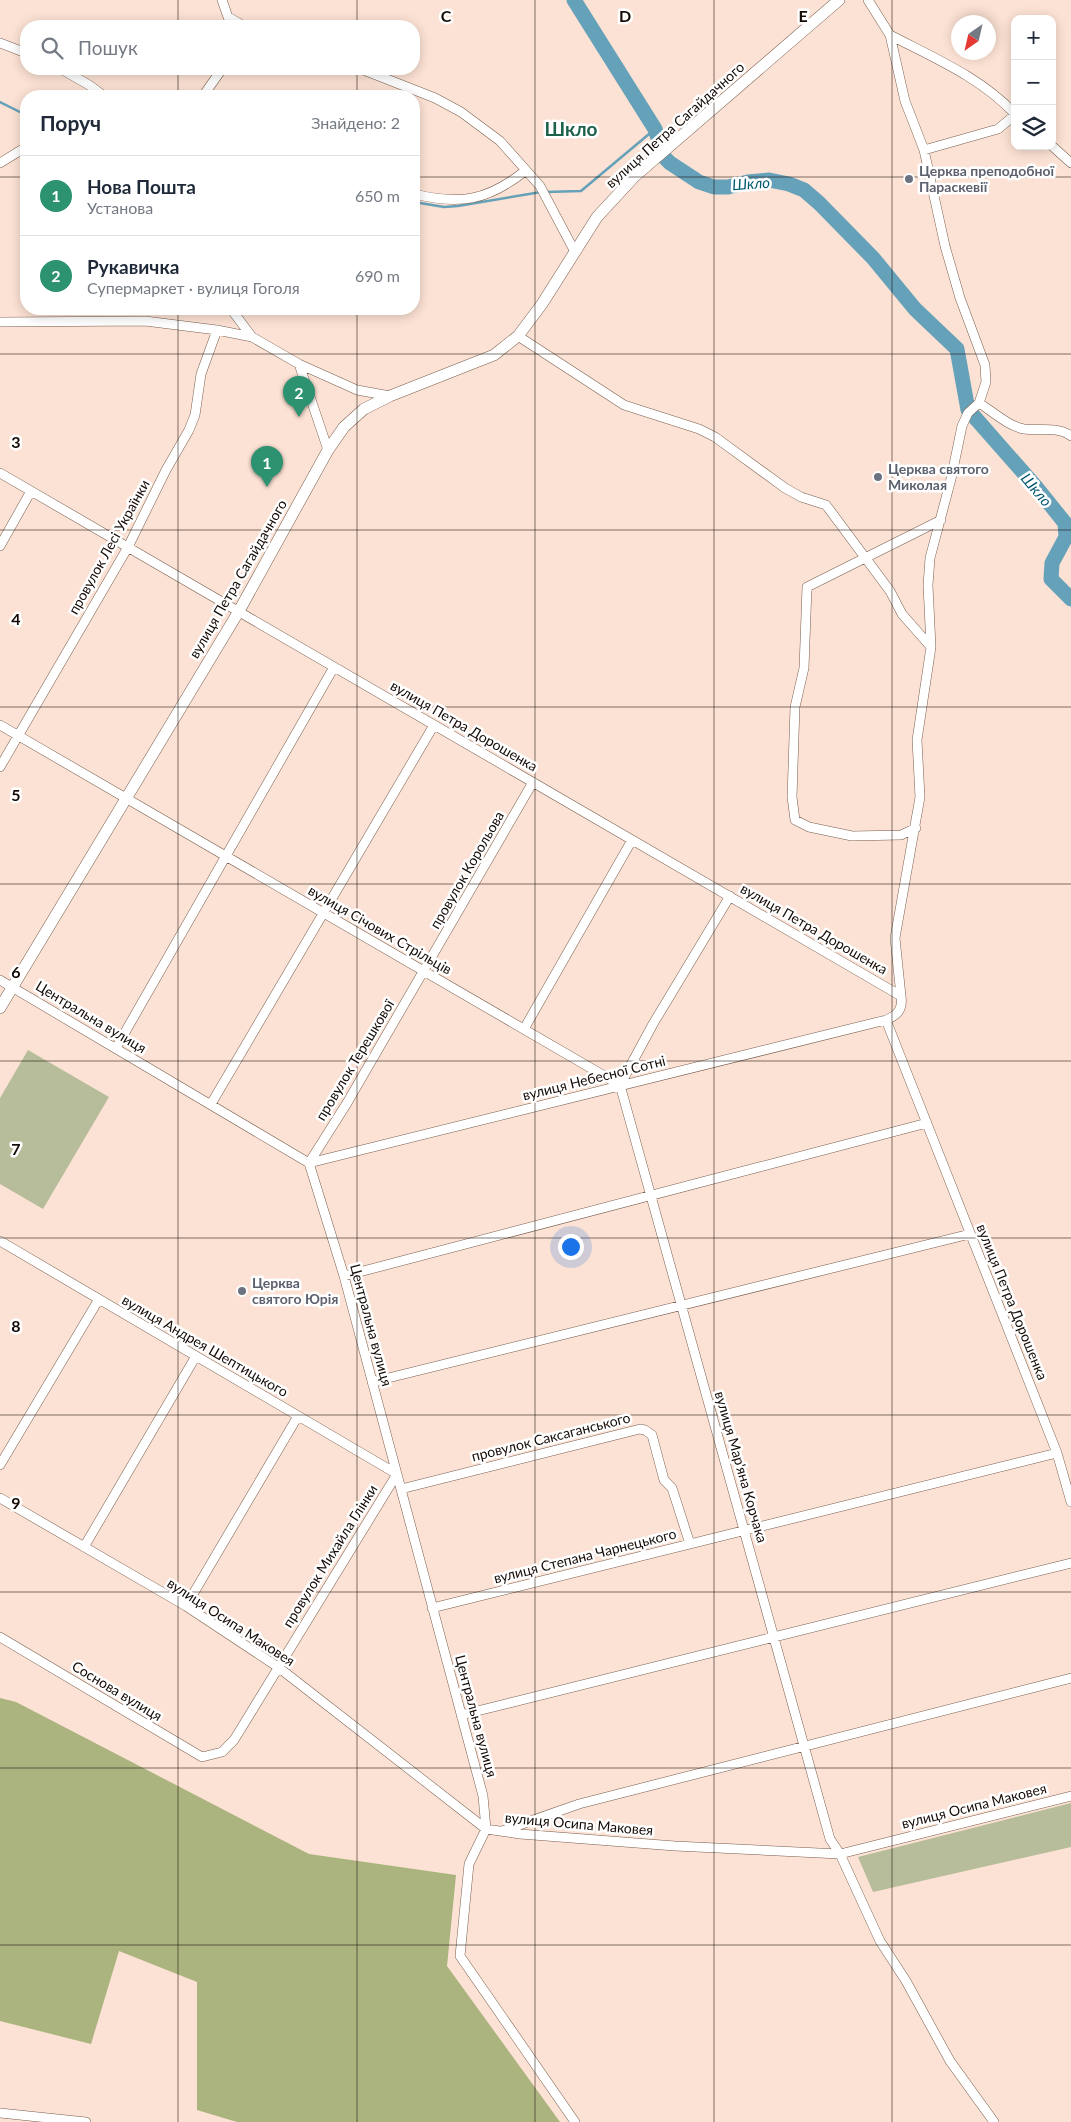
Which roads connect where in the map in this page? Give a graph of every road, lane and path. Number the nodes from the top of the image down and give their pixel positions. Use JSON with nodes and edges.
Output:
{"nodes":[{"id":1,"x":222,"y":0,"type":"edge"},
{"id":2,"x":839,"y":0,"type":"edge"},
{"id":3,"x":868,"y":0,"type":"edge"},
{"id":4,"x":232,"y":20,"type":"edge"},
{"id":5,"x":890,"y":35,"type":"junction"},
{"id":6,"x":0,"y":42,"type":"edge"},
{"id":7,"x":20,"y":50,"type":"edge"},
{"id":8,"x":72,"y":75,"type":"edge"},
{"id":9,"x":218,"y":75,"type":"edge"},
{"id":10,"x":376,"y":75,"type":"edge"},
{"id":11,"x":96,"y":90,"type":"edge"},
{"id":12,"x":207,"y":90,"type":"edge"},
{"id":13,"x":415,"y":90,"type":"edge"},
{"id":14,"x":420,"y":92,"type":"edge"},
{"id":15,"x":1011,"y":110,"type":"edge"},
{"id":16,"x":1011,"y":118,"type":"edge"},
{"id":17,"x":924,"y":150,"type":"junction"},
{"id":18,"x":1056,"y":150,"type":"edge"},
{"id":19,"x":20,"y":151,"type":"edge"},
{"id":20,"x":0,"y":163,"type":"edge"},
{"id":21,"x":1071,"y":163,"type":"edge"},
{"id":22,"x":525,"y":171,"type":"junction"},
{"id":23,"x":420,"y":195,"type":"edge"},
{"id":24,"x":575,"y":252,"type":"junction"},
{"id":25,"x":236,"y":315,"type":"edge"},
{"id":26,"x":0,"y":322,"type":"edge"},
{"id":27,"x":217,"y":330,"type":"junction"},
{"id":28,"x":518,"y":336,"type":"junction"},
{"id":29,"x":252,"y":337,"type":"junction"},
{"id":30,"x":299,"y":364,"type":"junction"},
{"id":31,"x":390,"y":396,"type":"junction"},
{"id":32,"x":979,"y":402,"type":"junction"},
{"id":33,"x":1071,"y":436,"type":"edge"},
{"id":34,"x":328,"y":450,"type":"junction"},
{"id":35,"x":0,"y":473,"type":"edge"},
{"id":36,"x":31,"y":491,"type":"junction"},
{"id":37,"x":941,"y":520,"type":"junction"},
{"id":38,"x":0,"y":546,"type":"edge"},
{"id":39,"x":128,"y":547,"type":"junction"},
{"id":40,"x":865,"y":558,"type":"junction"},
{"id":41,"x":239,"y":611,"type":"junction"},
{"id":42,"x":931,"y":647,"type":"junction"},
{"id":43,"x":334,"y":667,"type":"junction"},
{"id":44,"x":0,"y":725,"type":"edge"},
{"id":45,"x":434,"y":725,"type":"junction"},
{"id":46,"x":18,"y":736,"type":"junction"},
{"id":47,"x":0,"y":767,"type":"edge"},
{"id":48,"x":533,"y":782,"type":"junction"},
{"id":49,"x":126,"y":798,"type":"junction"},
{"id":50,"x":916,"y":828,"type":"junction"},
{"id":51,"x":632,"y":840,"type":"junction"},
{"id":52,"x":226,"y":856,"type":"junction"},
{"id":53,"x":730,"y":896,"type":"junction"},
{"id":54,"x":324,"y":913,"type":"junction"},
{"id":55,"x":424,"y":971,"type":"junction"},
{"id":56,"x":0,"y":980,"type":"edge"},
{"id":57,"x":13,"y":987,"type":"junction"},
{"id":58,"x":901,"y":996,"type":"junction"},
{"id":59,"x":0,"y":1008,"type":"edge"},
{"id":60,"x":886,"y":1020,"type":"junction"},
{"id":61,"x":524,"y":1029,"type":"junction"},
{"id":62,"x":116,"y":1048,"type":"junction"},
{"id":63,"x":620,"y":1085,"type":"junction"},
{"id":64,"x":211,"y":1104,"type":"junction"},
{"id":65,"x":927,"y":1124,"type":"junction"},
{"id":66,"x":309,"y":1164,"type":"junction"},
{"id":67,"x":651,"y":1196,"type":"junction"},
{"id":68,"x":970,"y":1234,"type":"junction"},
{"id":69,"x":1,"y":1245,"type":"edge"},
{"id":70,"x":344,"y":1276,"type":"junction"},
{"id":71,"x":99,"y":1299,"type":"junction"},
{"id":72,"x":681,"y":1306,"type":"junction"},
{"id":73,"x":196,"y":1356,"type":"junction"},
{"id":74,"x":372,"y":1382,"type":"junction"},
{"id":75,"x":298,"y":1416,"type":"junction"},
{"id":76,"x":1057,"y":1453,"type":"junction"},
{"id":77,"x":0,"y":1465,"type":"edge"},
{"id":78,"x":397,"y":1474,"type":"junction"},
{"id":79,"x":401,"y":1489,"type":"junction"},
{"id":80,"x":0,"y":1498,"type":"edge"},
{"id":81,"x":1071,"y":1502,"type":"edge"},
{"id":82,"x":744,"y":1530,"type":"junction"},
{"id":83,"x":690,"y":1544,"type":"junction"},
{"id":84,"x":84,"y":1547,"type":"junction"},
{"id":85,"x":1071,"y":1563,"type":"edge"},
{"id":86,"x":186,"y":1606,"type":"junction"},
{"id":87,"x":432,"y":1608,"type":"junction"},
{"id":88,"x":0,"y":1637,"type":"edge"},
{"id":89,"x":774,"y":1637,"type":"junction"},
{"id":90,"x":278,"y":1667,"type":"junction"},
{"id":91,"x":1071,"y":1678,"type":"edge"},
{"id":92,"x":461,"y":1715,"type":"junction"},
{"id":93,"x":804,"y":1747,"type":"junction"},
{"id":94,"x":222,"y":1752,"type":"joint"},
{"id":95,"x":1071,"y":1796,"type":"edge"},
{"id":96,"x":486,"y":1829,"type":"junction"},
{"id":97,"x":499,"y":1832,"type":"junction"},
{"id":98,"x":840,"y":1854,"type":"junction"},
{"id":99,"x":0,"y":2113,"type":"edge"},
{"id":100,"x":86,"y":2122,"type":"edge"},
{"id":101,"x":575,"y":2122,"type":"edge"},
{"id":102,"x":994,"y":2122,"type":"edge"}],
"edges":[{"from":1,"to":4,"type":"street"},
{"from":2,"to":24,"type":"street","name":"вулиця Петра Сагайдачного"},
{"from":3,"to":5,"type":"street"},
{"from":5,"to":15,"type":"street"},
{"from":5,"to":17,"type":"street"},
{"from":6,"to":7,"type":"street"},
{"from":8,"to":11,"type":"street"},
{"from":9,"to":12,"type":"street"},
{"from":10,"to":13,"type":"street"},
{"from":14,"to":22,"type":"street"},
{"from":16,"to":17,"type":"street"},
{"from":17,"to":32,"type":"street"},
{"from":18,"to":21,"type":"street"},
{"from":19,"to":20,"type":"street"},
{"from":22,"to":23,"type":"street"},
{"from":22,"to":24,"type":"street"},
{"from":24,"to":28,"type":"street","name":"вулиця Петра Сагайдачного"},
{"from":25,"to":29,"type":"street"},
{"from":26,"to":27,"type":"street"},
{"from":27,"to":29,"type":"street"},
{"from":27,"to":39,"type":"street","name":"провулок Лесі Українки"},
{"from":28,"to":31,"type":"street","name":"вулиця Петра Сагайдачного"},
{"from":28,"to":40,"type":"street"},
{"from":29,"to":30,"type":"street"},
{"from":30,"to":31,"type":"street"},
{"from":30,"to":34,"type":"street"},
{"from":31,"to":34,"type":"street","name":"вулиця Петра Сагайдачного"},
{"from":32,"to":33,"type":"street"},
{"from":32,"to":37,"type":"street"},
{"from":34,"to":41,"type":"street","name":"вулиця Петра Сагайдачного"},
{"from":35,"to":36,"type":"street","name":"вулиця Петра Дорошенка"},
{"from":36,"to":38,"type":"street"},
{"from":36,"to":39,"type":"street","name":"вулиця Петра Дорошенка"},
{"from":37,"to":40,"type":"street"},
{"from":37,"to":42,"type":"street"},
{"from":39,"to":41,"type":"street","name":"вулиця Петра Дорошенка"},
{"from":39,"to":46,"type":"street","name":"провулок Лесі Українки"},
{"from":40,"to":42,"type":"street"},
{"from":40,"to":50,"type":"street"},
{"from":41,"to":43,"type":"street","name":"вулиця Петра Дорошенка"},
{"from":41,"to":49,"type":"street","name":"вулиця Петра Сагайдачного"},
{"from":42,"to":50,"type":"street"},
{"from":43,"to":45,"type":"street","name":"вулиця Петра Дорошенка"},
{"from":43,"to":52,"type":"street"},
{"from":44,"to":46,"type":"street","name":"вулиця Січових Стрільців"},
{"from":45,"to":48,"type":"street","name":"вулиця Петра Дорошенка"},
{"from":45,"to":54,"type":"street"},
{"from":46,"to":47,"type":"street","name":"провулок Лесі Українки"},
{"from":46,"to":49,"type":"street","name":"вулиця Січових Стрільців"},
{"from":48,"to":51,"type":"street","name":"вулиця Петра Дорошенка"},
{"from":48,"to":55,"type":"street","name":"провулок Корольова"},
{"from":49,"to":52,"type":"street","name":"вулиця Січових Стрільців"},
{"from":49,"to":57,"type":"street","name":"вулиця Петра Сагайдачного"},
{"from":50,"to":58,"type":"street"},
{"from":51,"to":53,"type":"street","name":"вулиця Петра Дорошенка"},
{"from":51,"to":61,"type":"street"},
{"from":52,"to":54,"type":"street","name":"вулиця Січових Стрільців"},
{"from":52,"to":62,"type":"street"},
{"from":53,"to":58,"type":"street","name":"вулиця Петра Дорошенка"},
{"from":53,"to":63,"type":"street"},
{"from":54,"to":55,"type":"street","name":"вулиця Січових Стрільців"},
{"from":54,"to":64,"type":"street"},
{"from":55,"to":61,"type":"street","name":"вулиця Січових Стрільців"},
{"from":55,"to":66,"type":"street","name":"провулок Терешкової"},
{"from":56,"to":57,"type":"street","name":"Центральна вулиця"},
{"from":57,"to":59,"type":"street","name":"вулиця Петра Сагайдачного"},
{"from":57,"to":62,"type":"street","name":"Центральна вулиця"},
{"from":58,"to":60,"type":"street"},
{"from":60,"to":63,"type":"street","name":"вулиця Небесної Сотні"},
{"from":60,"to":65,"type":"street","name":"вулиця Петра Дорошенка"},
{"from":61,"to":63,"type":"street","name":"вулиця Січових Стрільців"},
{"from":62,"to":64,"type":"street","name":"Центральна вулиця"},
{"from":63,"to":66,"type":"street","name":"вулиця Небесної Сотні"},
{"from":63,"to":67,"type":"street","name":"вулиця Мар'яна Корчака"},
{"from":64,"to":66,"type":"street","name":"Центральна вулиця"},
{"from":65,"to":67,"type":"street"},
{"from":65,"to":68,"type":"street","name":"вулиця Петра Дорошенка"},
{"from":66,"to":70,"type":"street","name":"Центральна вулиця"},
{"from":67,"to":70,"type":"street"},
{"from":67,"to":72,"type":"street","name":"вулиця Мар'яна Корчака"},
{"from":68,"to":72,"type":"street"},
{"from":68,"to":76,"type":"street","name":"вулиця Петра Дорошенка"},
{"from":69,"to":71,"type":"street","name":"вулиця Андрея Шептицького"},
{"from":70,"to":74,"type":"street","name":"Центральна вулиця"},
{"from":71,"to":73,"type":"street","name":"вулиця Андрея Шептицького"},
{"from":71,"to":77,"type":"street"},
{"from":72,"to":74,"type":"street"},
{"from":72,"to":82,"type":"street","name":"вулиця Мар'яна Корчака"},
{"from":73,"to":75,"type":"street","name":"вулиця Андрея Шептицького"},
{"from":73,"to":84,"type":"street"},
{"from":74,"to":78,"type":"street","name":"Центральна вулиця"},
{"from":75,"to":78,"type":"street","name":"вулиця Андрея Шептицького"},
{"from":75,"to":86,"type":"street"},
{"from":76,"to":81,"type":"street","name":"вулиця Петра Дорошенка"},
{"from":76,"to":82,"type":"street","name":"вулиця Степана Чарнецького"},
{"from":78,"to":79,"type":"street","name":"Центральна вулиця"},
{"from":78,"to":90,"type":"street","name":"провулок Михайла Глінки"},
{"from":79,"to":83,"type":"street","name":"провулок Саксаганського"},
{"from":79,"to":87,"type":"street","name":"Центральна вулиця"},
{"from":80,"to":84,"type":"street","name":"вулиця Осипа Маковея"},
{"from":82,"to":83,"type":"street","name":"вулиця Степана Чарнецького"},
{"from":82,"to":89,"type":"street","name":"вулиця Мар'яна Корчака"},
{"from":83,"to":87,"type":"street","name":"вулиця Степана Чарнецького"},
{"from":84,"to":86,"type":"street","name":"вулиця Осипа Маковея"},
{"from":85,"to":89,"type":"street"},
{"from":86,"to":90,"type":"street","name":"вулиця Осипа Маковея"},
{"from":87,"to":92,"type":"street","name":"Центральна вулиця"},
{"from":88,"to":94,"type":"street","name":"Соснова вулиця"},
{"from":89,"to":92,"type":"street"},
{"from":89,"to":93,"type":"street","name":"вулиця Мар'яна Корчака"},
{"from":90,"to":94,"type":"street","name":"провулок Михайла Глінки"},
{"from":90,"to":96,"type":"street","name":"вулиця Осипа Маковея"},
{"from":91,"to":93,"type":"street"},
{"from":92,"to":96,"type":"street","name":"Центральна вулиця"},
{"from":93,"to":97,"type":"street"},
{"from":93,"to":98,"type":"street","name":"вулиця Мар'яна Корчака"},
{"from":95,"to":98,"type":"street","name":"вулиця Осипа Маковея"},
{"from":96,"to":97,"type":"street","name":"вулиця Осипа Маковея"},
{"from":96,"to":101,"type":"street"},
{"from":97,"to":98,"type":"street","name":"вулиця Осипа Маковея"},
{"from":98,"to":102,"type":"street","name":"вулиця Мар'яна Корчака"},
{"from":99,"to":100,"type":"street"}]}
